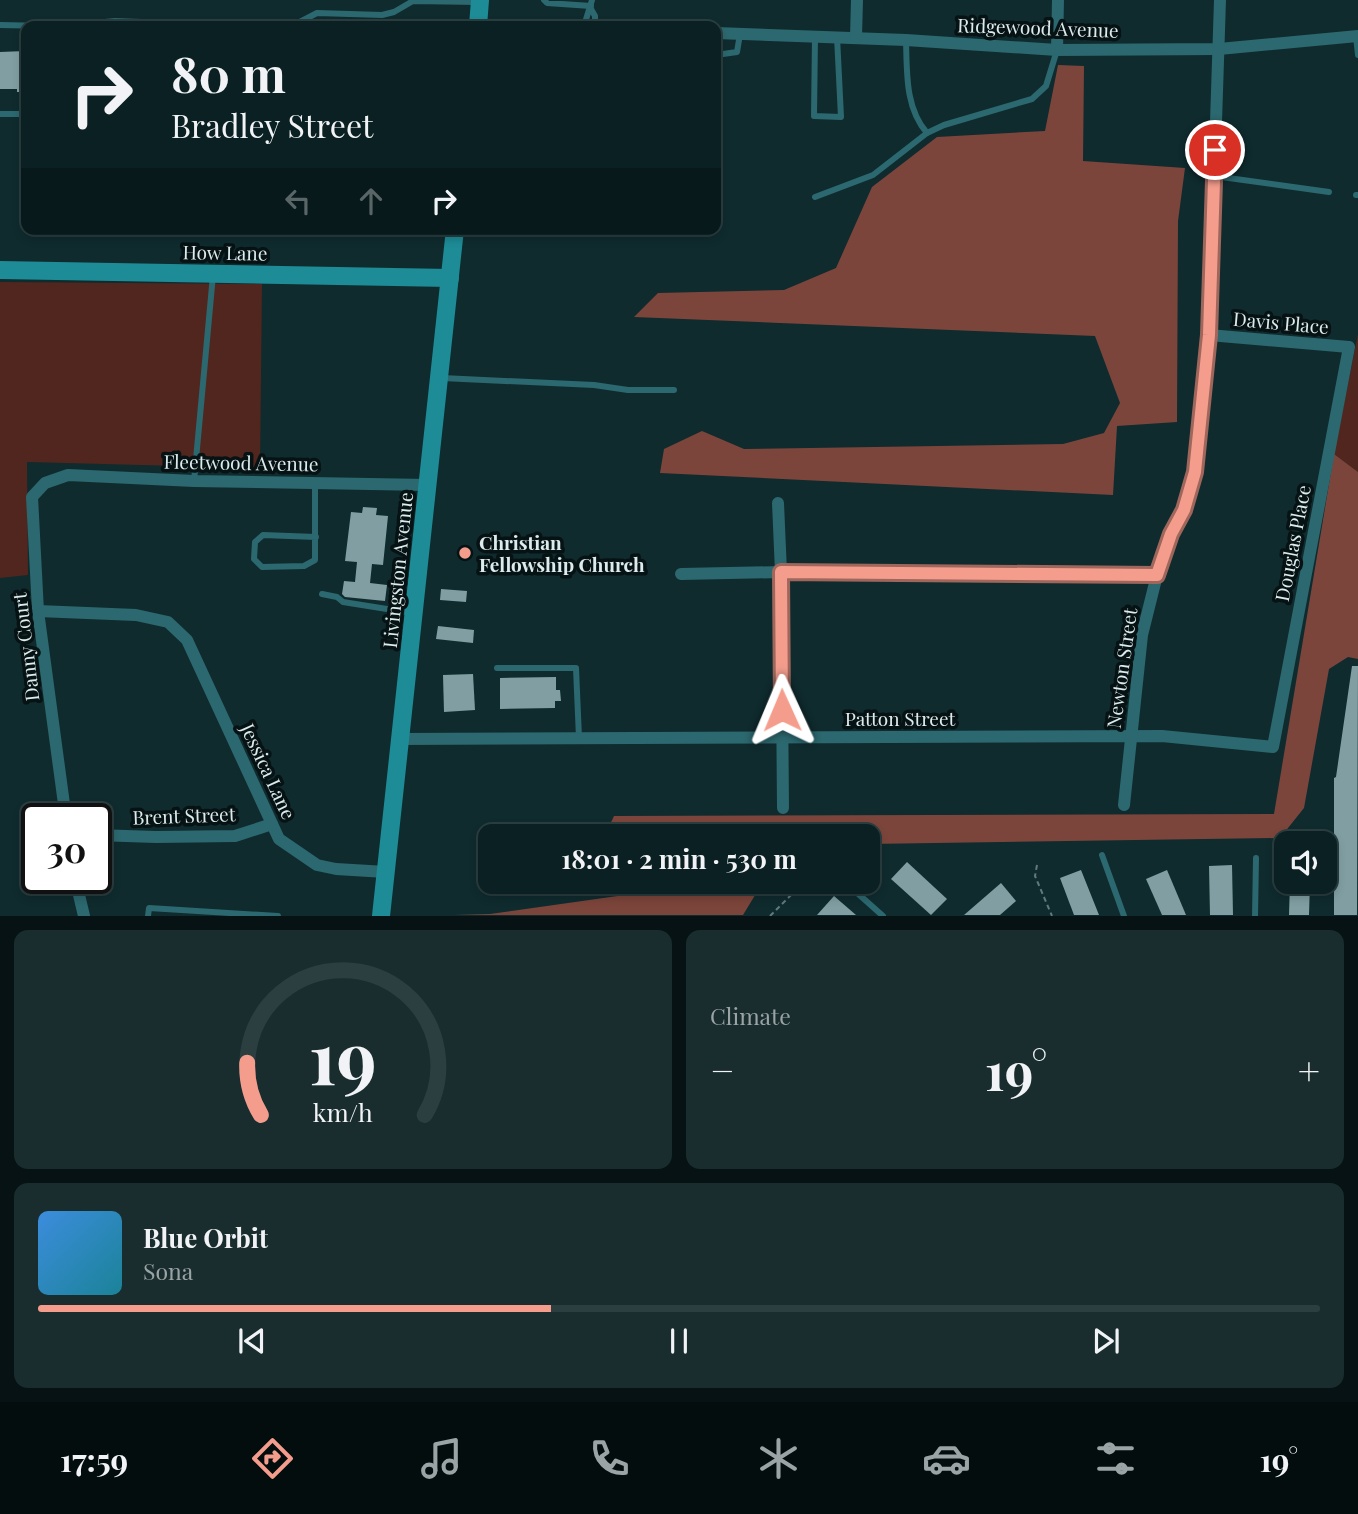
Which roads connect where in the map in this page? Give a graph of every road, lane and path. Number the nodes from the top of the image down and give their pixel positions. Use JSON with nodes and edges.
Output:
{"nodes":[{"id":1,"x":544,"y":0,"type":"edge"},
{"id":2,"x":857,"y":0,"type":"edge"},
{"id":3,"x":1058,"y":0,"type":"edge"},
{"id":4,"x":1220,"y":0,"type":"edge"},
{"id":5,"x":480,"y":1,"type":"edge"},
{"id":6,"x":591,"y":5,"type":"edge"},
{"id":7,"x":306,"y":21,"type":"edge"},
{"id":8,"x":478,"y":21,"type":"edge"},
{"id":9,"x":0,"y":24,"type":"edge"},
{"id":10,"x":21,"y":25,"type":"edge"},
{"id":11,"x":721,"y":33,"type":"edge"},
{"id":12,"x":740,"y":34,"type":"junction"},
{"id":13,"x":837,"y":36,"type":"junction"},
{"id":14,"x":1357,"y":36,"type":"edge"},
{"id":15,"x":816,"y":37,"type":"junction"},
{"id":16,"x":856,"y":37,"type":"junction"},
{"id":17,"x":906,"y":40,"type":"junction"},
{"id":18,"x":1219,"y":49,"type":"junction"},
{"id":19,"x":1057,"y":50,"type":"junction"},
{"id":20,"x":721,"y":54,"type":"edge"},
{"id":21,"x":1358,"y":55,"type":"edge"},
{"id":22,"x":0,"y":114,"type":"edge"},
{"id":23,"x":21,"y":114,"type":"edge"},
{"id":24,"x":927,"y":134,"type":"junction"},
{"id":25,"x":1214,"y":176,"type":"junction"},
{"id":26,"x":1329,"y":192,"type":"dead end"},
{"id":27,"x":814,"y":197,"type":"dead end"},
{"id":28,"x":454,"y":235,"type":"edge"},
{"id":29,"x":0,"y":270,"type":"edge"},
{"id":30,"x":213,"y":273,"type":"junction"},
{"id":31,"x":450,"y":278,"type":"junction"},
{"id":32,"x":1209,"y":335,"type":"junction"},
{"id":33,"x":1349,"y":347,"type":"joint"},
{"id":34,"x":440,"y":377,"type":"junction"},
{"id":35,"x":674,"y":390,"type":"dead end"},
{"id":36,"x":54,"y":480,"type":"joint"},
{"id":37,"x":194,"y":481,"type":"junction"},
{"id":38,"x":315,"y":482,"type":"junction"},
{"id":39,"x":428,"y":485,"type":"junction"},
{"id":40,"x":778,"y":503,"type":"dead end"},
{"id":41,"x":316,"y":537,"type":"junction"},
{"id":42,"x":781,"y":572,"type":"junction"},
{"id":43,"x":681,"y":574,"type":"dead end"},
{"id":44,"x":1157,"y":575,"type":"junction"},
{"id":45,"x":322,"y":594,"type":"dead end"},
{"id":46,"x":38,"y":611,"type":"junction"},
{"id":47,"x":414,"y":613,"type":"junction"},
{"id":48,"x":496,"y":668,"type":"dead end"},
{"id":49,"x":1130,"y":736,"type":"junction"},
{"id":50,"x":782,"y":737,"type":"junction"},
{"id":51,"x":579,"y":738,"type":"junction"},
{"id":52,"x":400,"y":740,"type":"junction"},
{"id":53,"x":1273,"y":747,"type":"joint"},
{"id":54,"x":64,"y":803,"type":"edge"},
{"id":55,"x":1124,"y":805,"type":"dead end"},
{"id":56,"x":783,"y":808,"type":"dead end"},
{"id":57,"x":272,"y":824,"type":"junction"},
{"id":58,"x":112,"y":836,"type":"edge"},
{"id":59,"x":1102,"y":855,"type":"dead end"},
{"id":60,"x":1256,"y":858,"type":"dead end"},
{"id":61,"x":1037,"y":865,"type":"dead end"},
{"id":62,"x":386,"y":872,"type":"junction"},
{"id":63,"x":79,"y":894,"type":"edge"},
{"id":64,"x":792,"y":894,"type":"edge"},
{"id":65,"x":859,"y":894,"type":"edge"},
{"id":66,"x":84,"y":915,"type":"edge"},
{"id":67,"x":148,"y":915,"type":"edge"},
{"id":68,"x":255,"y":915,"type":"edge"},
{"id":69,"x":278,"y":915,"type":"edge"},
{"id":70,"x":381,"y":915,"type":"edge"},
{"id":71,"x":770,"y":915,"type":"edge"},
{"id":72,"x":883,"y":915,"type":"edge"},
{"id":73,"x":1052,"y":915,"type":"edge"},
{"id":74,"x":1125,"y":915,"type":"edge"},
{"id":75,"x":1255,"y":915,"type":"edge"}],
"edges":[{"from":1,"to":6,"type":"lane"},
{"from":2,"to":16,"type":"street"},
{"from":3,"to":19,"type":"street"},
{"from":4,"to":18,"type":"street","name":"Newton Street"},
{"from":5,"to":7,"type":"lane"},
{"from":5,"to":8,"type":"main road"},
{"from":9,"to":10,"type":"lane"},
{"from":11,"to":12,"type":"street","name":"Ridgewood Avenue"},
{"from":12,"to":15,"type":"street","name":"Ridgewood Avenue"},
{"from":12,"to":20,"type":"lane"},
{"from":13,"to":15,"type":"street","name":"Ridgewood Avenue"},
{"from":13,"to":15,"type":"lane"},
{"from":13,"to":16,"type":"street","name":"Ridgewood Avenue"},
{"from":14,"to":18,"type":"street","name":"Ridgewood Avenue"},
{"from":14,"to":21,"type":"lane"},
{"from":16,"to":17,"type":"street","name":"Ridgewood Avenue"},
{"from":17,"to":19,"type":"street","name":"Ridgewood Avenue"},
{"from":17,"to":24,"type":"lane"},
{"from":18,"to":19,"type":"street","name":"Ridgewood Avenue"},
{"from":18,"to":25,"type":"street","name":"Newton Street"},
{"from":19,"to":24,"type":"lane"},
{"from":22,"to":23,"type":"lane"},
{"from":24,"to":27,"type":"lane"},
{"from":25,"to":26,"type":"lane"},
{"from":25,"to":32,"type":"street","name":"Newton Street"},
{"from":28,"to":31,"type":"main road","name":"Livingston Avenue"},
{"from":29,"to":30,"type":"main road","name":"How Lane"},
{"from":30,"to":31,"type":"main road","name":"How Lane"},
{"from":30,"to":37,"type":"lane"},
{"from":31,"to":34,"type":"main road","name":"Livingston Avenue"},
{"from":32,"to":33,"type":"street","name":"Davis Place"},
{"from":32,"to":44,"type":"street","name":"Newton Street"},
{"from":33,"to":53,"type":"street","name":"Douglas Place"},
{"from":34,"to":35,"type":"lane"},
{"from":34,"to":39,"type":"main road","name":"Livingston Avenue"},
{"from":36,"to":37,"type":"street","name":"Fleetwood Avenue"},
{"from":36,"to":46,"type":"street","name":"Danny Court"},
{"from":37,"to":38,"type":"street","name":"Fleetwood Avenue"},
{"from":38,"to":39,"type":"street","name":"Fleetwood Avenue"},
{"from":38,"to":41,"type":"lane"},
{"from":39,"to":47,"type":"main road","name":"Livingston Avenue"},
{"from":40,"to":42,"type":"street"},
{"from":41,"to":41,"type":"lane"},
{"from":42,"to":43,"type":"street"},
{"from":42,"to":44,"type":"street"},
{"from":42,"to":50,"type":"street"},
{"from":44,"to":49,"type":"street","name":"Newton Street"},
{"from":45,"to":47,"type":"lane"},
{"from":46,"to":54,"type":"street","name":"Danny Court"},
{"from":46,"to":57,"type":"street","name":"Jessica Lane"},
{"from":47,"to":52,"type":"main road","name":"Livingston Avenue"},
{"from":48,"to":51,"type":"lane"},
{"from":49,"to":50,"type":"street","name":"Patton Street"},
{"from":49,"to":53,"type":"street","name":"Patton Street"},
{"from":49,"to":55,"type":"street","name":"Newton Street"},
{"from":50,"to":51,"type":"street","name":"Patton Street"},
{"from":50,"to":56,"type":"street"},
{"from":51,"to":52,"type":"street","name":"Patton Street"},
{"from":52,"to":62,"type":"main road","name":"Livingston Avenue"},
{"from":57,"to":58,"type":"street","name":"Brent Street"},
{"from":57,"to":62,"type":"street","name":"Jessica Lane"},
{"from":59,"to":74,"type":"lane"},
{"from":60,"to":75,"type":"lane"},
{"from":61,"to":73,"type":"path"},
{"from":62,"to":70,"type":"main road","name":"Livingston Avenue"},
{"from":63,"to":66,"type":"street"},
{"from":64,"to":71,"type":"path"},
{"from":65,"to":72,"type":"lane"},
{"from":67,"to":68,"type":"lane"},
{"from":68,"to":69,"type":"lane"}]}
